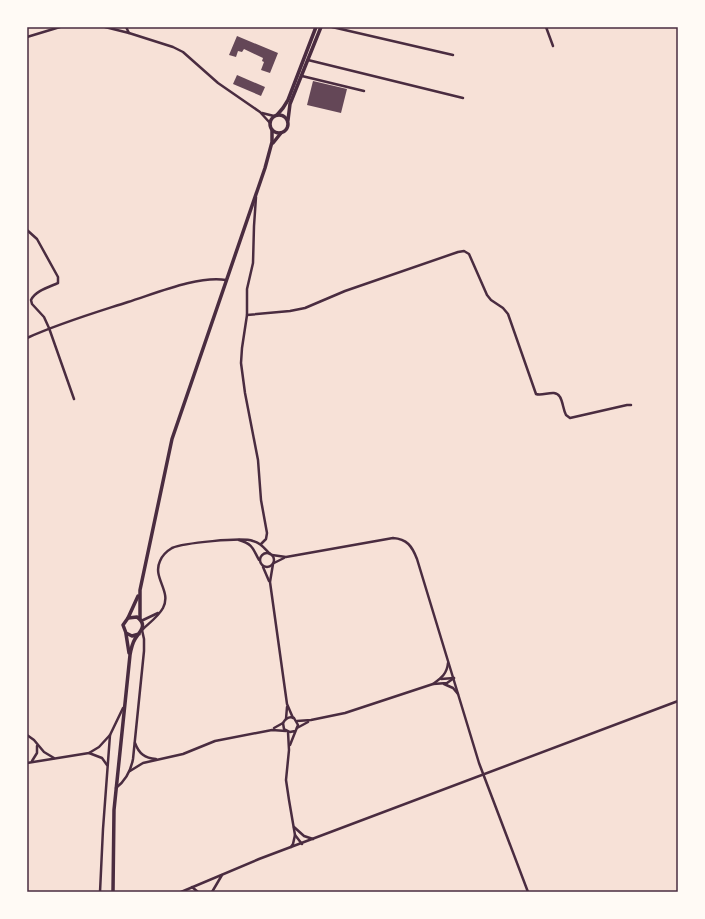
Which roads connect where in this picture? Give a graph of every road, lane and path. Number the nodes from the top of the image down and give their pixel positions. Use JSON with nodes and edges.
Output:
{"nodes":[{"id":1,"x":60,"y":27,"type":"edge"},
{"id":2,"x":105,"y":27,"type":"edge"},
{"id":3,"x":126,"y":27,"type":"edge"},
{"id":4,"x":316,"y":27,"type":"edge"},
{"id":5,"x":321,"y":27,"type":"edge"},
{"id":6,"x":332,"y":27,"type":"edge"},
{"id":7,"x":546,"y":27,"type":"edge"},
{"id":8,"x":129,"y":33,"type":"junction"},
{"id":9,"x":27,"y":38,"type":"edge"},
{"id":10,"x":553,"y":46,"type":"dead end"},
{"id":11,"x":453,"y":55,"type":"dead end"},
{"id":12,"x":308,"y":60,"type":"junction"},
{"id":13,"x":301,"y":76,"type":"junction"},
{"id":14,"x":364,"y":91,"type":"dead end"},
{"id":15,"x":463,"y":98,"type":"dead end"},
{"id":16,"x":260,"y":112,"type":"junction"},
{"id":17,"x":276,"y":116,"type":"junction"},
{"id":18,"x":288,"y":120,"type":"junction"},
{"id":19,"x":270,"y":124,"type":"junction"},
{"id":20,"x":272,"y":130,"type":"junction"},
{"id":21,"x":281,"y":133,"type":"junction"},
{"id":22,"x":271,"y":148,"type":"junction"},
{"id":23,"x":256,"y":193,"type":"junction"},
{"id":24,"x":27,"y":230,"type":"edge"},
{"id":25,"x":226,"y":280,"type":"junction"},
{"id":26,"x":247,"y":315,"type":"junction"},
{"id":27,"x":49,"y":328,"type":"junction"},
{"id":28,"x":27,"y":338,"type":"edge"},
{"id":29,"x":74,"y":399,"type":"dead end"},
{"id":30,"x":631,"y":405,"type":"dead end"},
{"id":31,"x":236,"y":539,"type":"junction"},
{"id":32,"x":261,"y":544,"type":"junction"},
{"id":33,"x":271,"y":554,"type":"junction"},
{"id":34,"x":286,"y":557,"type":"junction"},
{"id":35,"x":259,"y":560,"type":"junction"},
{"id":36,"x":273,"y":564,"type":"junction"},
{"id":37,"x":263,"y":567,"type":"junction"},
{"id":38,"x":270,"y":582,"type":"junction"},
{"id":39,"x":140,"y":593,"type":"junction"},
{"id":40,"x":160,"y":612,"type":"junction"},
{"id":41,"x":128,"y":618,"type":"junction"},
{"id":42,"x":141,"y":620,"type":"junction"},
{"id":43,"x":141,"y":631,"type":"junction"},
{"id":44,"x":126,"y":633,"type":"junction"},
{"id":45,"x":130,"y":655,"type":"junction"},
{"id":46,"x":447,"y":658,"type":"junction"},
{"id":47,"x":454,"y":678,"type":"junction"},
{"id":48,"x":441,"y":679,"type":"junction"},
{"id":49,"x":433,"y":684,"type":"junction"},
{"id":50,"x":444,"y":684,"type":"junction"},
{"id":51,"x":459,"y":697,"type":"junction"},
{"id":52,"x":678,"y":701,"type":"edge"},
{"id":53,"x":125,"y":702,"type":"junction"},
{"id":54,"x":287,"y":704,"type":"junction"},
{"id":55,"x":293,"y":718,"type":"junction"},
{"id":56,"x":286,"y":719,"type":"junction"},
{"id":57,"x":312,"y":720,"type":"junction"},
{"id":58,"x":297,"y":721,"type":"junction"},
{"id":59,"x":283,"y":723,"type":"junction"},
{"id":60,"x":272,"y":730,"type":"junction"},
{"id":61,"x":296,"y":730,"type":"junction"},
{"id":62,"x":287,"y":731,"type":"junction"},
{"id":63,"x":27,"y":735,"type":"edge"},
{"id":64,"x":110,"y":735,"type":"junction"},
{"id":65,"x":36,"y":742,"type":"junction"},
{"id":66,"x":134,"y":742,"type":"junction"},
{"id":67,"x":289,"y":750,"type":"junction"},
{"id":68,"x":89,"y":753,"type":"junction"},
{"id":69,"x":54,"y":758,"type":"junction"},
{"id":70,"x":161,"y":759,"type":"junction"},
{"id":71,"x":32,"y":762,"type":"junction"},
{"id":72,"x":27,"y":763,"type":"edge"},
{"id":73,"x":108,"y":766,"type":"junction"},
{"id":74,"x":129,"y":772,"type":"junction"},
{"id":75,"x":483,"y":775,"type":"junction"},
{"id":76,"x":116,"y":788,"type":"junction"},
{"id":77,"x":294,"y":827,"type":"junction"},
{"id":78,"x":300,"y":833,"type":"junction"},
{"id":79,"x":295,"y":835,"type":"junction"},
{"id":80,"x":313,"y":839,"type":"junction"},
{"id":81,"x":302,"y":844,"type":"junction"},
{"id":82,"x":290,"y":848,"type":"junction"},
{"id":83,"x":222,"y":875,"type":"junction"},
{"id":84,"x":192,"y":887,"type":"junction"},
{"id":85,"x":112,"y":891,"type":"edge"},
{"id":86,"x":100,"y":892,"type":"edge"},
{"id":87,"x":181,"y":892,"type":"edge"},
{"id":88,"x":198,"y":892,"type":"edge"},
{"id":89,"x":212,"y":892,"type":"edge"},
{"id":90,"x":528,"y":892,"type":"edge"}],
"edges":[{"from":1,"to":9,"type":"street"},
{"from":2,"to":8,"type":"street"},
{"from":3,"to":8,"type":"street"},
{"from":4,"to":17,"type":"main road"},
{"from":5,"to":12,"type":"main road"},
{"from":6,"to":11,"type":"street"},
{"from":7,"to":10,"type":"street"},
{"from":8,"to":16,"type":"street"},
{"from":12,"to":13,"type":"main road"},
{"from":12,"to":15,"type":"street"},
{"from":13,"to":14,"type":"street"},
{"from":13,"to":18,"type":"main road"},
{"from":16,"to":17,"type":"street"},
{"from":16,"to":19,"type":"street"},
{"from":17,"to":18,"type":"main road"},
{"from":17,"to":19,"type":"main road"},
{"from":18,"to":21,"type":"main road"},
{"from":19,"to":20,"type":"main road"},
{"from":20,"to":21,"type":"main road"},
{"from":20,"to":22,"type":"main road"},
{"from":21,"to":22,"type":"main road"},
{"from":22,"to":23,"type":"main road"},
{"from":23,"to":25,"type":"main road"},
{"from":23,"to":26,"type":"street"},
{"from":24,"to":27,"type":"street"},
{"from":25,"to":27,"type":"street"},
{"from":25,"to":39,"type":"main road"},
{"from":26,"to":30,"type":"street"},
{"from":26,"to":32,"type":"street"},
{"from":27,"to":28,"type":"street"},
{"from":27,"to":29,"type":"street"},
{"from":31,"to":32,"type":"street"},
{"from":31,"to":35,"type":"street"},
{"from":31,"to":40,"type":"street"},
{"from":32,"to":33,"type":"street"},
{"from":33,"to":34,"type":"street"},
{"from":33,"to":35,"type":"street"},
{"from":33,"to":36,"type":"street"},
{"from":34,"to":36,"type":"street"},
{"from":34,"to":46,"type":"street"},
{"from":35,"to":37,"type":"street"},
{"from":36,"to":37,"type":"street"},
{"from":36,"to":38,"type":"street"},
{"from":37,"to":38,"type":"street"},
{"from":38,"to":54,"type":"street"},
{"from":39,"to":41,"type":"main road"},
{"from":39,"to":42,"type":"main road"},
{"from":40,"to":42,"type":"street"},
{"from":40,"to":43,"type":"street"},
{"from":41,"to":42,"type":"main road"},
{"from":41,"to":44,"type":"main road"},
{"from":42,"to":43,"type":"main road"},
{"from":43,"to":44,"type":"main road"},
{"from":43,"to":45,"type":"main road"},
{"from":43,"to":66,"type":"street"},
{"from":44,"to":45,"type":"main road"},
{"from":45,"to":53,"type":"main road"},
{"from":46,"to":47,"type":"street"},
{"from":46,"to":48,"type":"street"},
{"from":47,"to":48,"type":"street"},
{"from":47,"to":50,"type":"street"},
{"from":47,"to":51,"type":"street"},
{"from":48,"to":49,"type":"street"},
{"from":49,"to":50,"type":"street"},
{"from":49,"to":57,"type":"street"},
{"from":50,"to":51,"type":"street"},
{"from":51,"to":75,"type":"street"},
{"from":52,"to":75,"type":"street"},
{"from":53,"to":64,"type":"street"},
{"from":53,"to":76,"type":"main road"},
{"from":54,"to":55,"type":"street"},
{"from":54,"to":56,"type":"street"},
{"from":55,"to":56,"type":"street"},
{"from":55,"to":58,"type":"street"},
{"from":56,"to":59,"type":"street"},
{"from":57,"to":58,"type":"street"},
{"from":57,"to":61,"type":"street"},
{"from":58,"to":61,"type":"street"},
{"from":59,"to":60,"type":"street"},
{"from":59,"to":62,"type":"street"},
{"from":60,"to":62,"type":"street"},
{"from":60,"to":70,"type":"street"},
{"from":61,"to":62,"type":"street"},
{"from":61,"to":67,"type":"street"},
{"from":62,"to":67,"type":"street"},
{"from":63,"to":65,"type":"street"},
{"from":64,"to":68,"type":"street"},
{"from":64,"to":73,"type":"street"},
{"from":65,"to":69,"type":"street"},
{"from":65,"to":71,"type":"street"},
{"from":66,"to":70,"type":"street"},
{"from":66,"to":74,"type":"street"},
{"from":67,"to":77,"type":"street"},
{"from":68,"to":69,"type":"street"},
{"from":68,"to":73,"type":"street"},
{"from":69,"to":71,"type":"street"},
{"from":70,"to":74,"type":"street"},
{"from":71,"to":72,"type":"street"},
{"from":73,"to":86,"type":"street"},
{"from":74,"to":76,"type":"street"},
{"from":75,"to":80,"type":"street"},
{"from":75,"to":90,"type":"street"},
{"from":76,"to":85,"type":"main road"},
{"from":77,"to":78,"type":"street"},
{"from":77,"to":79,"type":"street"},
{"from":78,"to":80,"type":"street"},
{"from":78,"to":81,"type":"street"},
{"from":79,"to":81,"type":"street"},
{"from":79,"to":82,"type":"street"},
{"from":80,"to":81,"type":"street"},
{"from":81,"to":82,"type":"street"},
{"from":82,"to":83,"type":"street"},
{"from":83,"to":84,"type":"street"},
{"from":83,"to":89,"type":"street"},
{"from":84,"to":87,"type":"street"},
{"from":84,"to":88,"type":"street"}]}
